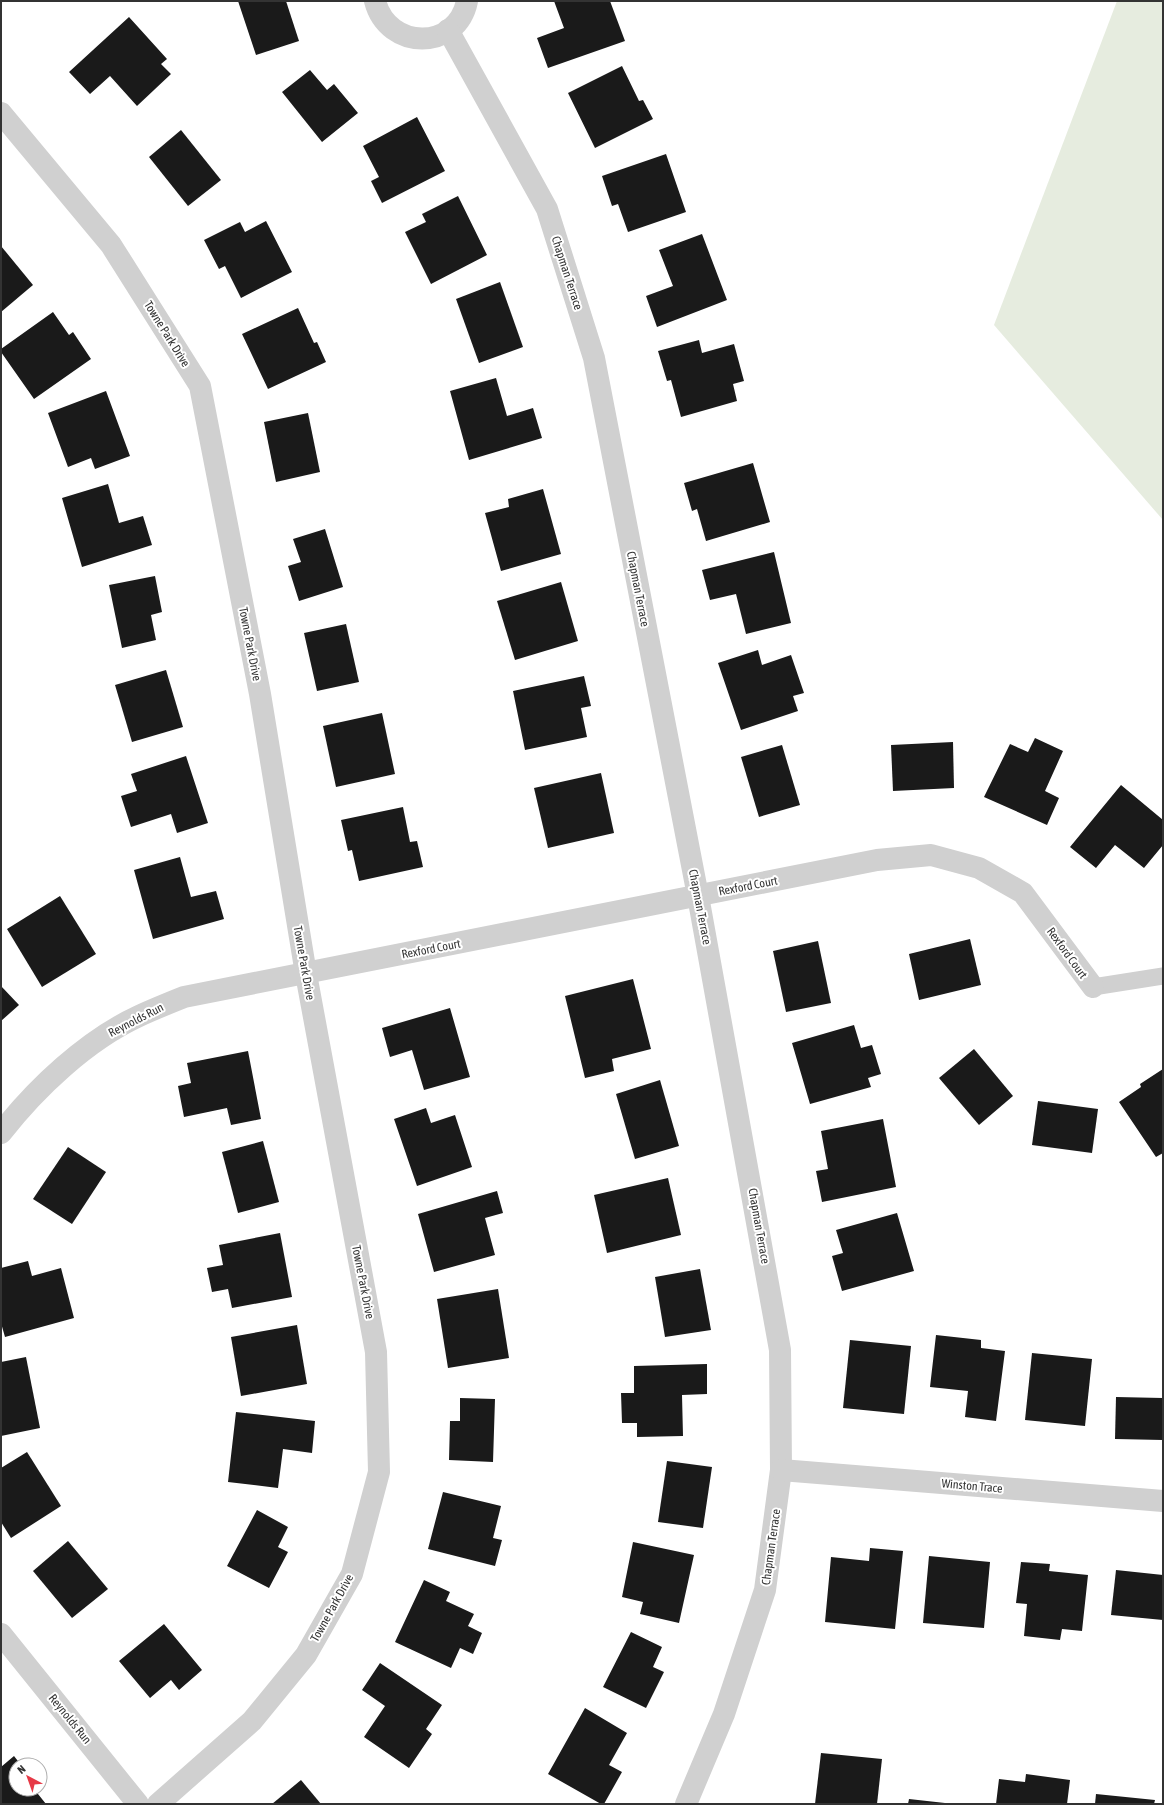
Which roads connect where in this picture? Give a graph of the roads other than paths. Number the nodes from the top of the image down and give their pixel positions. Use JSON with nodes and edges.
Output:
{"nodes":[{"id":1,"x":375,"y":1,"type":"edge"},
{"id":2,"x":467,"y":1,"type":"edge"},
{"id":3,"x":448,"y":30,"type":"junction"},
{"id":4,"x":1,"y":113,"type":"edge"},
{"id":5,"x":698,"y":896,"type":"junction"},
{"id":6,"x":306,"y":974,"type":"junction"},
{"id":7,"x":1163,"y":976,"type":"edge"},
{"id":8,"x":1093,"y":987,"type":"joint"},
{"id":9,"x":1,"y":1133,"type":"edge"},
{"id":10,"x":782,"y":1470,"type":"junction"},
{"id":11,"x":1163,"y":1501,"type":"edge"},
{"id":12,"x":1,"y":1634,"type":"edge"},
{"id":13,"x":138,"y":1804,"type":"edge"},
{"id":14,"x":158,"y":1804,"type":"edge"},
{"id":15,"x":686,"y":1804,"type":"edge"}],
"edges":[{"from":1,"to":3,"type":"street"},
{"from":2,"to":3,"type":"street"},
{"from":3,"to":5,"type":"street","name":"Chapman Terrace"},
{"from":4,"to":6,"type":"street","name":"Towne Park Drive"},
{"from":5,"to":6,"type":"street","name":"Rexford Court"},
{"from":5,"to":8,"type":"street","name":"Rexford Court"},
{"from":5,"to":10,"type":"street","name":"Chapman Terrace"},
{"from":6,"to":9,"type":"street","name":"Reynolds Run"},
{"from":6,"to":14,"type":"street","name":"Towne Park Drive"},
{"from":7,"to":8,"type":"lane"},
{"from":10,"to":11,"type":"street","name":"Winston Trace"},
{"from":10,"to":15,"type":"street","name":"Chapman Terrace"},
{"from":12,"to":13,"type":"street","name":"Reynolds Run"}]}
